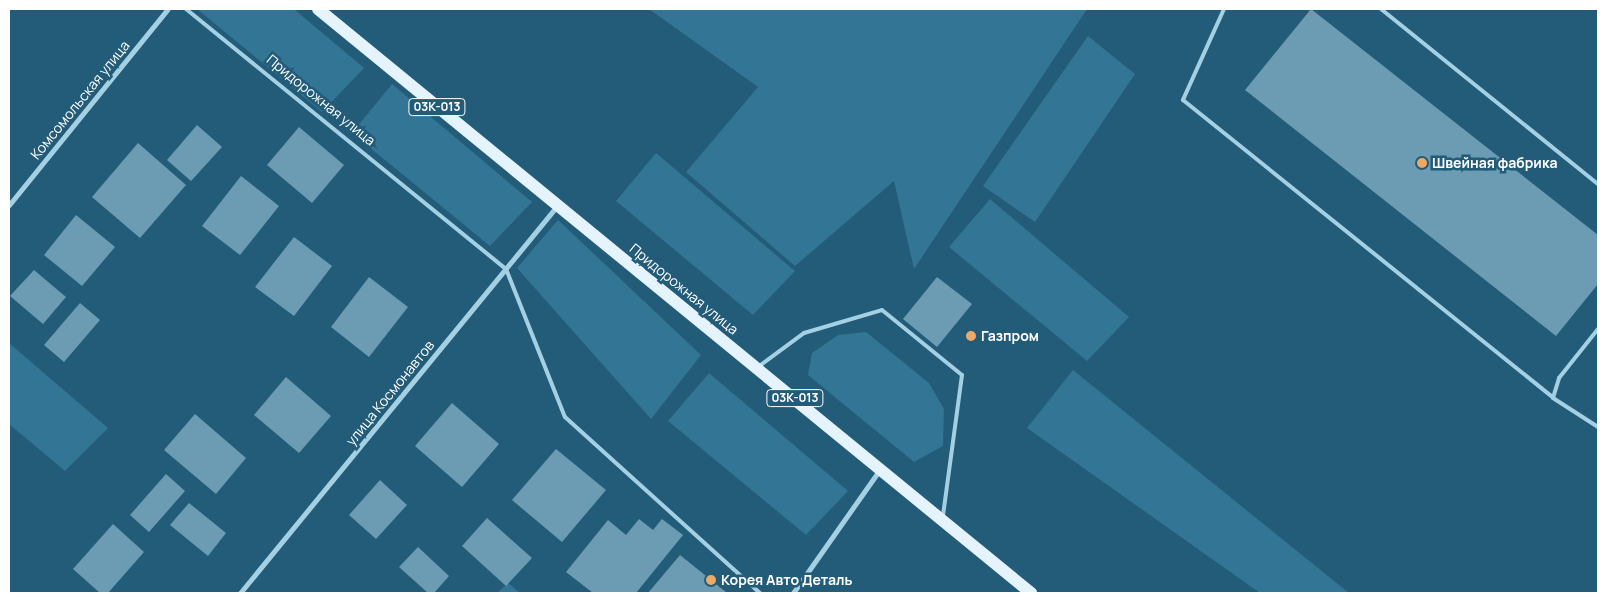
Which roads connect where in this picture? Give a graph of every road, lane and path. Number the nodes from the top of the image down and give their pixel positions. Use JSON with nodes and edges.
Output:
{"nodes":[{"id":1,"x":168,"y":9,"type":"edge"},
{"id":2,"x":186,"y":9,"type":"edge"},
{"id":3,"x":318,"y":9,"type":"edge"},
{"id":4,"x":1224,"y":9,"type":"edge"},
{"id":5,"x":1381,"y":9,"type":"edge"},
{"id":6,"x":1598,"y":184,"type":"edge"},
{"id":7,"x":9,"y":205,"type":"edge"},
{"id":8,"x":557,"y":206,"type":"junction"},
{"id":9,"x":506,"y":269,"type":"junction"},
{"id":10,"x":1598,"y":329,"type":"edge"},
{"id":11,"x":758,"y":368,"type":"junction"},
{"id":12,"x":1553,"y":398,"type":"junction"},
{"id":13,"x":1598,"y":427,"type":"edge"},
{"id":14,"x":880,"y":468,"type":"junction"},
{"id":15,"x":942,"y":520,"type":"junction"},
{"id":16,"x":240,"y":593,"type":"edge"},
{"id":17,"x":760,"y":593,"type":"edge"},
{"id":18,"x":793,"y":593,"type":"edge"},
{"id":19,"x":1031,"y":593,"type":"edge"}],
"edges":[{"from":1,"to":7,"type":"street","name":"Комсомольская улица"},
{"from":2,"to":9,"type":"lane","name":"Придорожная улица"},
{"from":3,"to":8,"type":"main road","name":"Придорожная улица","number":"03К-013"},
{"from":4,"to":12,"type":"lane"},
{"from":5,"to":6,"type":"lane"},
{"from":8,"to":9,"type":"street","name":"улица Космонавтов"},
{"from":8,"to":11,"type":"main road","name":"Придорожная улица","number":"03К-013"},
{"from":9,"to":16,"type":"street","name":"улица Космонавтов"},
{"from":9,"to":17,"type":"lane","name":"Придорожная улица"},
{"from":10,"to":12,"type":"lane"},
{"from":11,"to":14,"type":"main road","name":"Придорожная улица","number":"03К-013"},
{"from":11,"to":15,"type":"lane"},
{"from":12,"to":13,"type":"lane"},
{"from":14,"to":15,"type":"main road","name":"Придорожная улица","number":"03К-013"},
{"from":14,"to":18,"type":"street"},
{"from":15,"to":19,"type":"main road","name":"Придорожная улица","number":"03К-013"}]}
